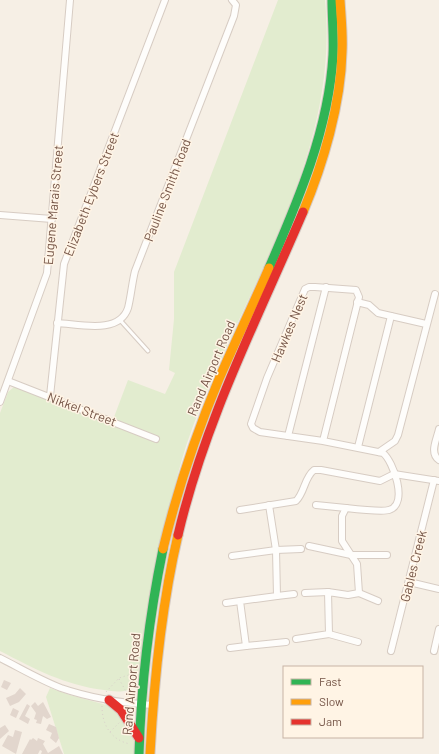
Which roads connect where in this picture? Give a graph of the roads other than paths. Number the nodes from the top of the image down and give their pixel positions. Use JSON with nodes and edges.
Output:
{"nodes":[{"id":1,"x":70,"y":0,"type":"edge"},
{"id":2,"x":165,"y":0,"type":"edge"},
{"id":3,"x":232,"y":0,"type":"edge"},
{"id":4,"x":332,"y":0,"type":"edge"},
{"id":5,"x":340,"y":0,"type":"edge"},
{"id":6,"x":0,"y":215,"type":"edge"},
{"id":7,"x":52,"y":219,"type":"junction"},
{"id":8,"x":326,"y":287,"type":"junction"},
{"id":9,"x":435,"y":294,"type":"dead end"},
{"id":10,"x":357,"y":302,"type":"junction"},
{"id":11,"x":391,"y":316,"type":"junction"},
{"id":12,"x":120,"y":320,"type":"junction"},
{"id":13,"x":57,"y":323,"type":"junction"},
{"id":14,"x":426,"y":324,"type":"junction"},
{"id":15,"x":148,"y":350,"type":"dead end"},
{"id":16,"x":8,"y":381,"type":"junction"},
{"id":17,"x":50,"y":396,"type":"junction"},
{"id":18,"x":0,"y":402,"type":"edge"},
{"id":19,"x":439,"y":429,"type":"edge"},
{"id":20,"x":288,"y":436,"type":"junction"},
{"id":21,"x":156,"y":438,"type":"dead end"},
{"id":22,"x":323,"y":441,"type":"junction"},
{"id":23,"x":358,"y":447,"type":"junction"},
{"id":24,"x":379,"y":452,"type":"junction"},
{"id":25,"x":439,"y":460,"type":"edge"},
{"id":26,"x":394,"y":474,"type":"junction"},
{"id":27,"x":437,"y":481,"type":"edge"},
{"id":28,"x":269,"y":505,"type":"junction"},
{"id":29,"x":316,"y":505,"type":"dead end"},
{"id":30,"x":346,"y":508,"type":"junction"},
{"id":31,"x":240,"y":510,"type":"dead end"},
{"id":32,"x":309,"y":546,"type":"dead end"},
{"id":33,"x":301,"y":549,"type":"dead end"},
{"id":34,"x":276,"y":550,"type":"junction"},
{"id":35,"x":351,"y":555,"type":"junction"},
{"id":36,"x":387,"y":555,"type":"dead end"},
{"id":37,"x":232,"y":556,"type":"dead end"},
{"id":38,"x":409,"y":582,"type":"junction"},
{"id":39,"x":439,"y":589,"type":"edge"},
{"id":40,"x":328,"y":592,"type":"junction"},
{"id":41,"x":305,"y":593,"type":"dead end"},
{"id":42,"x":359,"y":593,"type":"junction"},
{"id":43,"x":294,"y":594,"type":"dead end"},
{"id":44,"x":278,"y":596,"type":"junction"},
{"id":45,"x":240,"y":601,"type":"junction"},
{"id":46,"x":378,"y":601,"type":"dead end"},
{"id":47,"x":226,"y":603,"type":"dead end"},
{"id":48,"x":439,"y":629,"type":"edge"},
{"id":49,"x":329,"y":634,"type":"junction"},
{"id":50,"x":296,"y":639,"type":"dead end"},
{"id":51,"x":286,"y":642,"type":"dead end"},
{"id":52,"x":358,"y":642,"type":"dead end"},
{"id":53,"x":246,"y":646,"type":"junction"},
{"id":54,"x":230,"y":648,"type":"dead end"},
{"id":55,"x":391,"y":651,"type":"dead end"},
{"id":56,"x":434,"y":651,"type":"dead end"},
{"id":57,"x":0,"y":658,"type":"edge"},
{"id":58,"x":105,"y":699,"type":"junction"},
{"id":59,"x":141,"y":704,"type":"junction"},
{"id":60,"x":153,"y":705,"type":"junction"},
{"id":61,"x":139,"y":745,"type":"edge"},
{"id":62,"x":150,"y":754,"type":"edge"}],
"edges":[{"from":1,"to":7,"type":"street","name":"Eugene Marais Street"},
{"from":2,"to":13,"type":"street","name":"Elizabeth Eybers Street"},
{"from":3,"to":12,"type":"street","name":"Pauline Smith Road"},
{"from":4,"to":59,"type":"main road","name":"Rand Airport Road"},
{"from":5,"to":60,"type":"main road","name":"Rand Airport Road"},
{"from":6,"to":7,"type":"street"},
{"from":7,"to":16,"type":"street","name":"Eugene Marais Street"},
{"from":8,"to":10,"type":"street","name":"Hawkes Nest"},
{"from":8,"to":20,"type":"street"},
{"from":8,"to":20,"type":"street","name":"Hawkes Nest"},
{"from":9,"to":14,"type":"street"},
{"from":10,"to":11,"type":"street"},
{"from":10,"to":22,"type":"street"},
{"from":11,"to":14,"type":"street"},
{"from":11,"to":23,"type":"street"},
{"from":12,"to":13,"type":"street"},
{"from":12,"to":15,"type":"lane"},
{"from":13,"to":17,"type":"street","name":"Elizabeth Eybers Street"},
{"from":14,"to":24,"type":"street"},
{"from":16,"to":17,"type":"street","name":"Nikkel Street"},
{"from":16,"to":18,"type":"street","name":"Eugene Marais Street"},
{"from":17,"to":21,"type":"street","name":"Nikkel Street"},
{"from":19,"to":25,"type":"street"},
{"from":20,"to":22,"type":"street","name":"Hawkes Nest"},
{"from":22,"to":23,"type":"street","name":"Hawkes Nest"},
{"from":23,"to":24,"type":"street","name":"Hawkes Nest"},
{"from":24,"to":26,"type":"street"},
{"from":26,"to":27,"type":"street"},
{"from":26,"to":28,"type":"street"},
{"from":26,"to":30,"type":"street"},
{"from":27,"to":38,"type":"street","name":"Gables Creek"},
{"from":28,"to":31,"type":"street"},
{"from":28,"to":34,"type":"street"},
{"from":29,"to":30,"type":"street"},
{"from":30,"to":35,"type":"street"},
{"from":32,"to":35,"type":"street"},
{"from":33,"to":34,"type":"street"},
{"from":34,"to":37,"type":"street"},
{"from":34,"to":44,"type":"street"},
{"from":35,"to":36,"type":"street"},
{"from":35,"to":42,"type":"street"},
{"from":38,"to":39,"type":"street"},
{"from":38,"to":55,"type":"street","name":"Gables Creek"},
{"from":40,"to":41,"type":"street"},
{"from":40,"to":42,"type":"street"},
{"from":40,"to":49,"type":"street"},
{"from":42,"to":46,"type":"street"},
{"from":43,"to":44,"type":"street"},
{"from":44,"to":45,"type":"street"},
{"from":45,"to":47,"type":"street"},
{"from":45,"to":53,"type":"street"},
{"from":48,"to":56,"type":"street"},
{"from":49,"to":50,"type":"street"},
{"from":49,"to":52,"type":"street"},
{"from":51,"to":53,"type":"street"},
{"from":53,"to":54,"type":"street"},
{"from":57,"to":58,"type":"street"},
{"from":58,"to":59,"type":"street"},
{"from":58,"to":61,"type":"main road"},
{"from":59,"to":60,"type":"street"},
{"from":59,"to":61,"type":"main road","name":"Rand Airport Road"},
{"from":60,"to":62,"type":"main road","name":"Rand Airport Road"}]}
